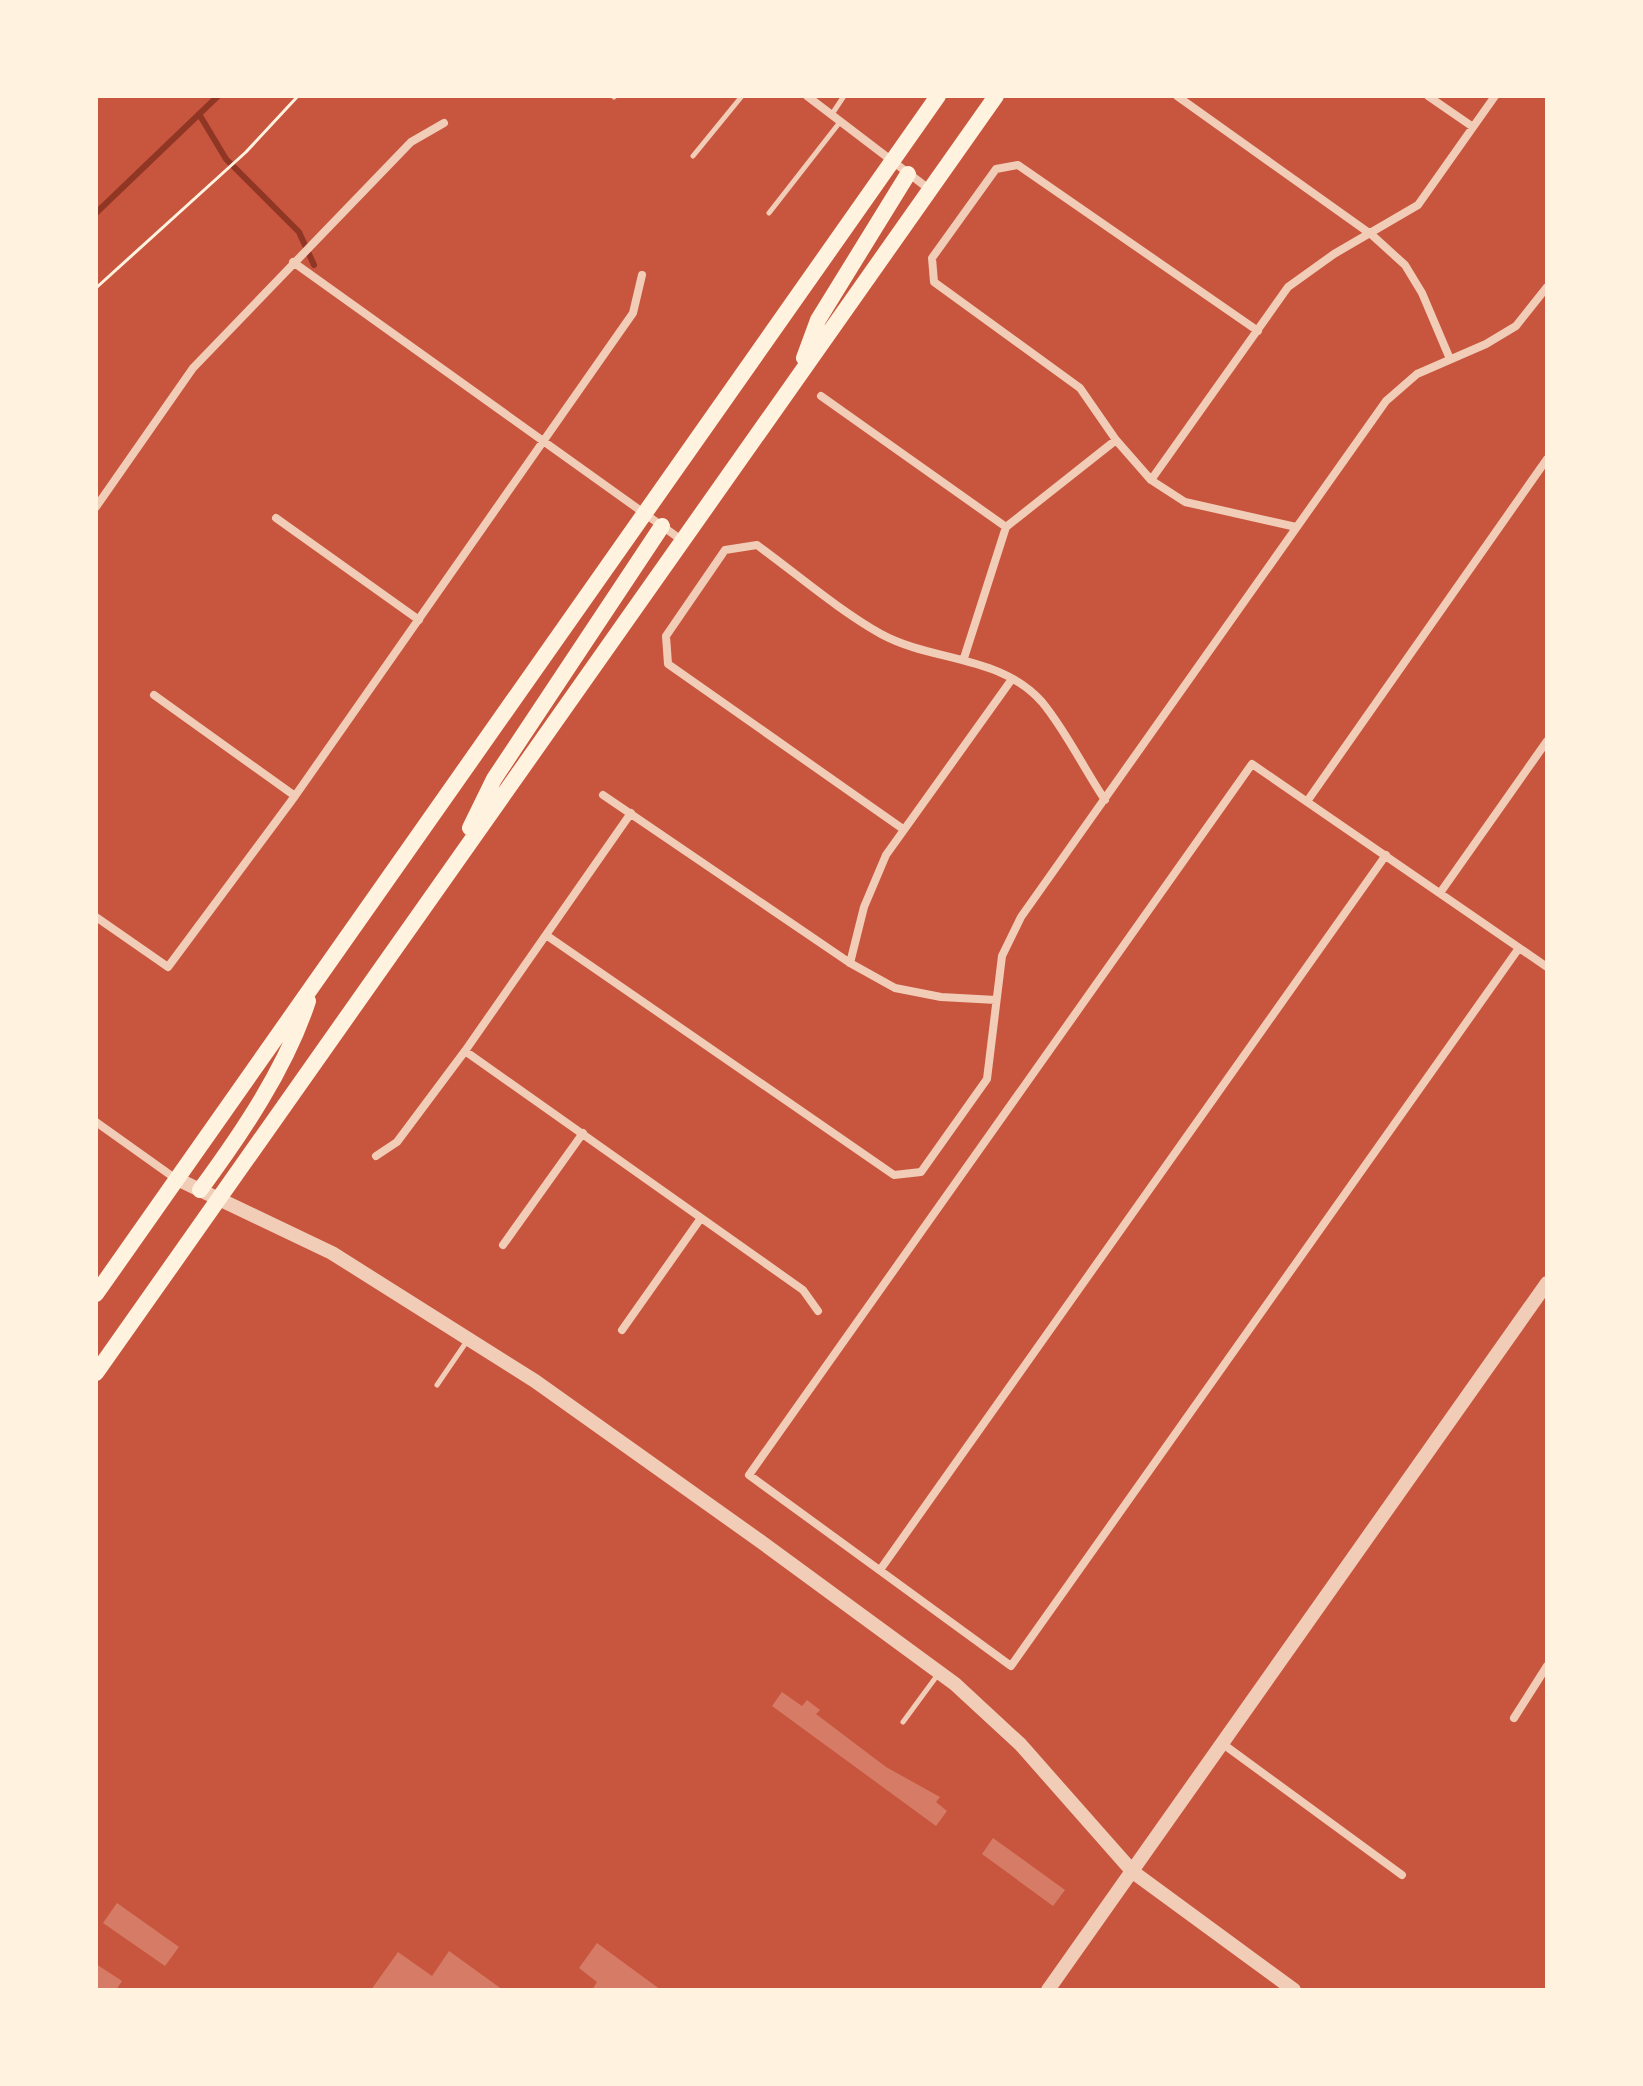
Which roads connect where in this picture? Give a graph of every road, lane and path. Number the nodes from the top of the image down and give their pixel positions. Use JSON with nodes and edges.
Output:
{"nodes":[{"id":1,"x":298,"y":96,"type":"edge"},
{"id":2,"x":742,"y":96,"type":"edge"},
{"id":3,"x":807,"y":96,"type":"edge"},
{"id":4,"x":844,"y":96,"type":"edge"},
{"id":5,"x":938,"y":96,"type":"edge"},
{"id":6,"x":996,"y":96,"type":"edge"},
{"id":7,"x":1177,"y":96,"type":"edge"},
{"id":8,"x":1428,"y":96,"type":"edge"},
{"id":9,"x":1495,"y":96,"type":"edge"},
{"id":10,"x":831,"y":115,"type":"junction"},
{"id":11,"x":840,"y":122,"type":"junction"},
{"id":12,"x":444,"y":123,"type":"dead end"},
{"id":13,"x":1473,"y":127,"type":"junction"},
{"id":14,"x":693,"y":156,"type":"dead end"},
{"id":15,"x":892,"y":162,"type":"junction"},
{"id":16,"x":908,"y":174,"type":"junction"},
{"id":17,"x":930,"y":190,"type":"junction"},
{"id":18,"x":769,"y":213,"type":"dead end"},
{"id":19,"x":1372,"y":235,"type":"junction"},
{"id":20,"x":293,"y":262,"type":"junction"},
{"id":21,"x":642,"y":275,"type":"dead end"},
{"id":22,"x":1547,"y":287,"type":"edge"},
{"id":23,"x":96,"y":288,"type":"edge"},
{"id":24,"x":1258,"y":331,"type":"junction"},
{"id":25,"x":1450,"y":359,"type":"junction"},
{"id":26,"x":797,"y":379,"type":"junction"},
{"id":27,"x":821,"y":396,"type":"dead end"},
{"id":28,"x":1116,"y":440,"type":"junction"},
{"id":29,"x":542,"y":443,"type":"junction"},
{"id":30,"x":1547,"y":459,"type":"edge"},
{"id":31,"x":1151,"y":480,"type":"junction"},
{"id":32,"x":96,"y":507,"type":"edge"},
{"id":33,"x":644,"y":513,"type":"junction"},
{"id":34,"x":276,"y":518,"type":"dead end"},
{"id":35,"x":662,"y":526,"type":"junction"},
{"id":36,"x":1006,"y":527,"type":"junction"},
{"id":37,"x":1296,"y":527,"type":"junction"},
{"id":38,"x":683,"y":541,"type":"junction"},
{"id":39,"x":419,"y":620,"type":"junction"},
{"id":40,"x":964,"y":658,"type":"junction"},
{"id":41,"x":1012,"y":679,"type":"junction"},
{"id":42,"x":154,"y":695,"type":"dead end"},
{"id":43,"x":1547,"y":741,"type":"edge"},
{"id":44,"x":603,"y":795,"type":"dead end"},
{"id":45,"x":295,"y":796,"type":"junction"},
{"id":46,"x":1105,"y":800,"type":"junction"},
{"id":47,"x":1308,"y":800,"type":"junction"},
{"id":48,"x":631,"y":813,"type":"junction"},
{"id":49,"x":903,"y":829,"type":"junction"},
{"id":50,"x":1386,"y":855,"type":"junction"},
{"id":51,"x":446,"y":876,"type":"junction"},
{"id":52,"x":1440,"y":893,"type":"junction"},
{"id":53,"x":96,"y":917,"type":"edge"},
{"id":54,"x":546,"y":935,"type":"junction"},
{"id":55,"x":1519,"y":948,"type":"junction"},
{"id":56,"x":850,"y":963,"type":"junction"},
{"id":57,"x":1547,"y":967,"type":"edge"},
{"id":58,"x":313,"y":984,"type":"junction"},
{"id":59,"x":996,"y":1000,"type":"junction"},
{"id":60,"x":465,"y":1051,"type":"junction"},
{"id":61,"x":96,"y":1122,"type":"edge"},
{"id":62,"x":583,"y":1133,"type":"junction"},
{"id":63,"x":376,"y":1156,"type":"dead end"},
{"id":64,"x":177,"y":1179,"type":"junction"},
{"id":65,"x":200,"y":1190,"type":"junction"},
{"id":66,"x":220,"y":1199,"type":"junction"},
{"id":67,"x":701,"y":1218,"type":"junction"},
{"id":68,"x":503,"y":1245,"type":"dead end"},
{"id":69,"x":1547,"y":1283,"type":"edge"},
{"id":70,"x":96,"y":1294,"type":"edge"},
{"id":71,"x":818,"y":1311,"type":"dead end"},
{"id":72,"x":622,"y":1330,"type":"dead end"},
{"id":73,"x":467,"y":1341,"type":"junction"},
{"id":74,"x":96,"y":1373,"type":"edge"},
{"id":75,"x":437,"y":1385,"type":"dead end"},
{"id":76,"x":880,"y":1570,"type":"junction"},
{"id":77,"x":1547,"y":1666,"type":"edge"},
{"id":78,"x":940,"y":1672,"type":"junction"},
{"id":79,"x":1514,"y":1718,"type":"dead end"},
{"id":80,"x":903,"y":1722,"type":"dead end"},
{"id":81,"x":1223,"y":1744,"type":"junction"},
{"id":82,"x":1133,"y":1872,"type":"junction"},
{"id":83,"x":1402,"y":1875,"type":"dead end"},
{"id":84,"x":1048,"y":1990,"type":"edge"},
{"id":85,"x":1294,"y":1990,"type":"edge"}],
"edges":[{"from":1,"to":23,"type":"path"},
{"from":2,"to":14,"type":"lane"},
{"from":3,"to":10,"type":"street"},
{"from":4,"to":10,"type":"lane"},
{"from":5,"to":15,"type":"main road"},
{"from":6,"to":17,"type":"main road"},
{"from":7,"to":19,"type":"street"},
{"from":8,"to":13,"type":"street"},
{"from":9,"to":13,"type":"street"},
{"from":10,"to":11,"type":"street"},
{"from":11,"to":15,"type":"street"},
{"from":11,"to":18,"type":"lane"},
{"from":12,"to":20,"type":"street"},
{"from":13,"to":19,"type":"street"},
{"from":15,"to":16,"type":"street"},
{"from":15,"to":33,"type":"main road"},
{"from":16,"to":17,"type":"street"},
{"from":16,"to":26,"type":"main road"},
{"from":17,"to":26,"type":"main road"},
{"from":19,"to":24,"type":"street"},
{"from":19,"to":25,"type":"street"},
{"from":20,"to":29,"type":"street"},
{"from":20,"to":32,"type":"street"},
{"from":21,"to":29,"type":"street"},
{"from":22,"to":25,"type":"street"},
{"from":24,"to":28,"type":"street"},
{"from":24,"to":31,"type":"street"},
{"from":25,"to":37,"type":"street"},
{"from":26,"to":38,"type":"main road"},
{"from":27,"to":36,"type":"street"},
{"from":28,"to":31,"type":"street"},
{"from":28,"to":36,"type":"street"},
{"from":29,"to":33,"type":"street"},
{"from":29,"to":39,"type":"street"},
{"from":30,"to":47,"type":"street"},
{"from":31,"to":37,"type":"street"},
{"from":33,"to":35,"type":"street"},
{"from":33,"to":58,"type":"main road"},
{"from":34,"to":39,"type":"street"},
{"from":35,"to":38,"type":"street"},
{"from":35,"to":51,"type":"main road"},
{"from":36,"to":40,"type":"street"},
{"from":37,"to":46,"type":"street"},
{"from":38,"to":51,"type":"main road"},
{"from":39,"to":45,"type":"street"},
{"from":40,"to":41,"type":"street"},
{"from":40,"to":49,"type":"street"},
{"from":41,"to":46,"type":"street"},
{"from":41,"to":49,"type":"street"},
{"from":42,"to":45,"type":"street"},
{"from":43,"to":52,"type":"street"},
{"from":44,"to":48,"type":"street"},
{"from":45,"to":53,"type":"street"},
{"from":46,"to":59,"type":"street"},
{"from":47,"to":50,"type":"street"},
{"from":47,"to":76,"type":"street"},
{"from":48,"to":54,"type":"street"},
{"from":48,"to":56,"type":"street"},
{"from":49,"to":56,"type":"street"},
{"from":50,"to":52,"type":"street"},
{"from":50,"to":76,"type":"street"},
{"from":51,"to":66,"type":"main road"},
{"from":52,"to":55,"type":"street"},
{"from":54,"to":59,"type":"street"},
{"from":54,"to":60,"type":"street"},
{"from":55,"to":57,"type":"street"},
{"from":55,"to":76,"type":"street"},
{"from":56,"to":59,"type":"street"},
{"from":58,"to":64,"type":"main road"},
{"from":58,"to":65,"type":"main road"},
{"from":60,"to":62,"type":"street"},
{"from":60,"to":63,"type":"street"},
{"from":61,"to":64,"type":"street"},
{"from":62,"to":67,"type":"street"},
{"from":62,"to":68,"type":"street"},
{"from":64,"to":65,"type":"street"},
{"from":64,"to":70,"type":"main road"},
{"from":65,"to":66,"type":"street"},
{"from":66,"to":73,"type":"street"},
{"from":66,"to":74,"type":"main road"},
{"from":67,"to":71,"type":"street"},
{"from":67,"to":72,"type":"street"},
{"from":69,"to":81,"type":"street"},
{"from":73,"to":75,"type":"lane"},
{"from":73,"to":78,"type":"street"},
{"from":77,"to":79,"type":"street"},
{"from":78,"to":80,"type":"lane"},
{"from":78,"to":82,"type":"street"},
{"from":81,"to":82,"type":"street"},
{"from":81,"to":83,"type":"street"},
{"from":82,"to":84,"type":"street"},
{"from":82,"to":85,"type":"street"}]}
